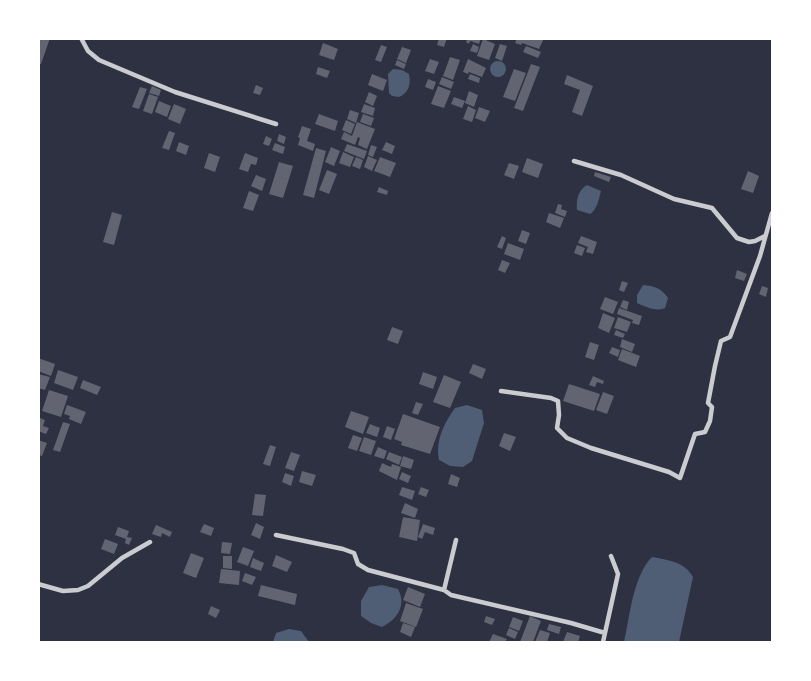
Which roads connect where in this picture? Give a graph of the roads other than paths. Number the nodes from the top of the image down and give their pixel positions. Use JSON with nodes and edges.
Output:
{"nodes":[{"id":1,"x":80,"y":38,"type":"edge"},
{"id":2,"x":276,"y":124,"type":"dead end"},
{"id":3,"x":574,"y":161,"type":"dead end"},
{"id":4,"x":772,"y":214,"type":"edge"},
{"id":5,"x":766,"y":236,"type":"junction"},
{"id":6,"x":501,"y":391,"type":"dead end"},
{"id":7,"x":276,"y":535,"type":"dead end"},
{"id":8,"x":456,"y":540,"type":"dead end"},
{"id":9,"x":150,"y":542,"type":"dead end"},
{"id":10,"x":611,"y":556,"type":"dead end"},
{"id":11,"x":38,"y":584,"type":"edge"},
{"id":12,"x":444,"y":590,"type":"junction"},
{"id":13,"x":605,"y":633,"type":"junction"},
{"id":14,"x":603,"y":642,"type":"edge"}],
"edges":[{"from":1,"to":2,"type":"street"},
{"from":3,"to":5,"type":"street"},
{"from":4,"to":5,"type":"street"},
{"from":5,"to":6,"type":"street"},
{"from":7,"to":12,"type":"street"},
{"from":8,"to":12,"type":"street"},
{"from":9,"to":11,"type":"street"},
{"from":10,"to":13,"type":"street"},
{"from":12,"to":13,"type":"street"},
{"from":13,"to":14,"type":"street"}]}
